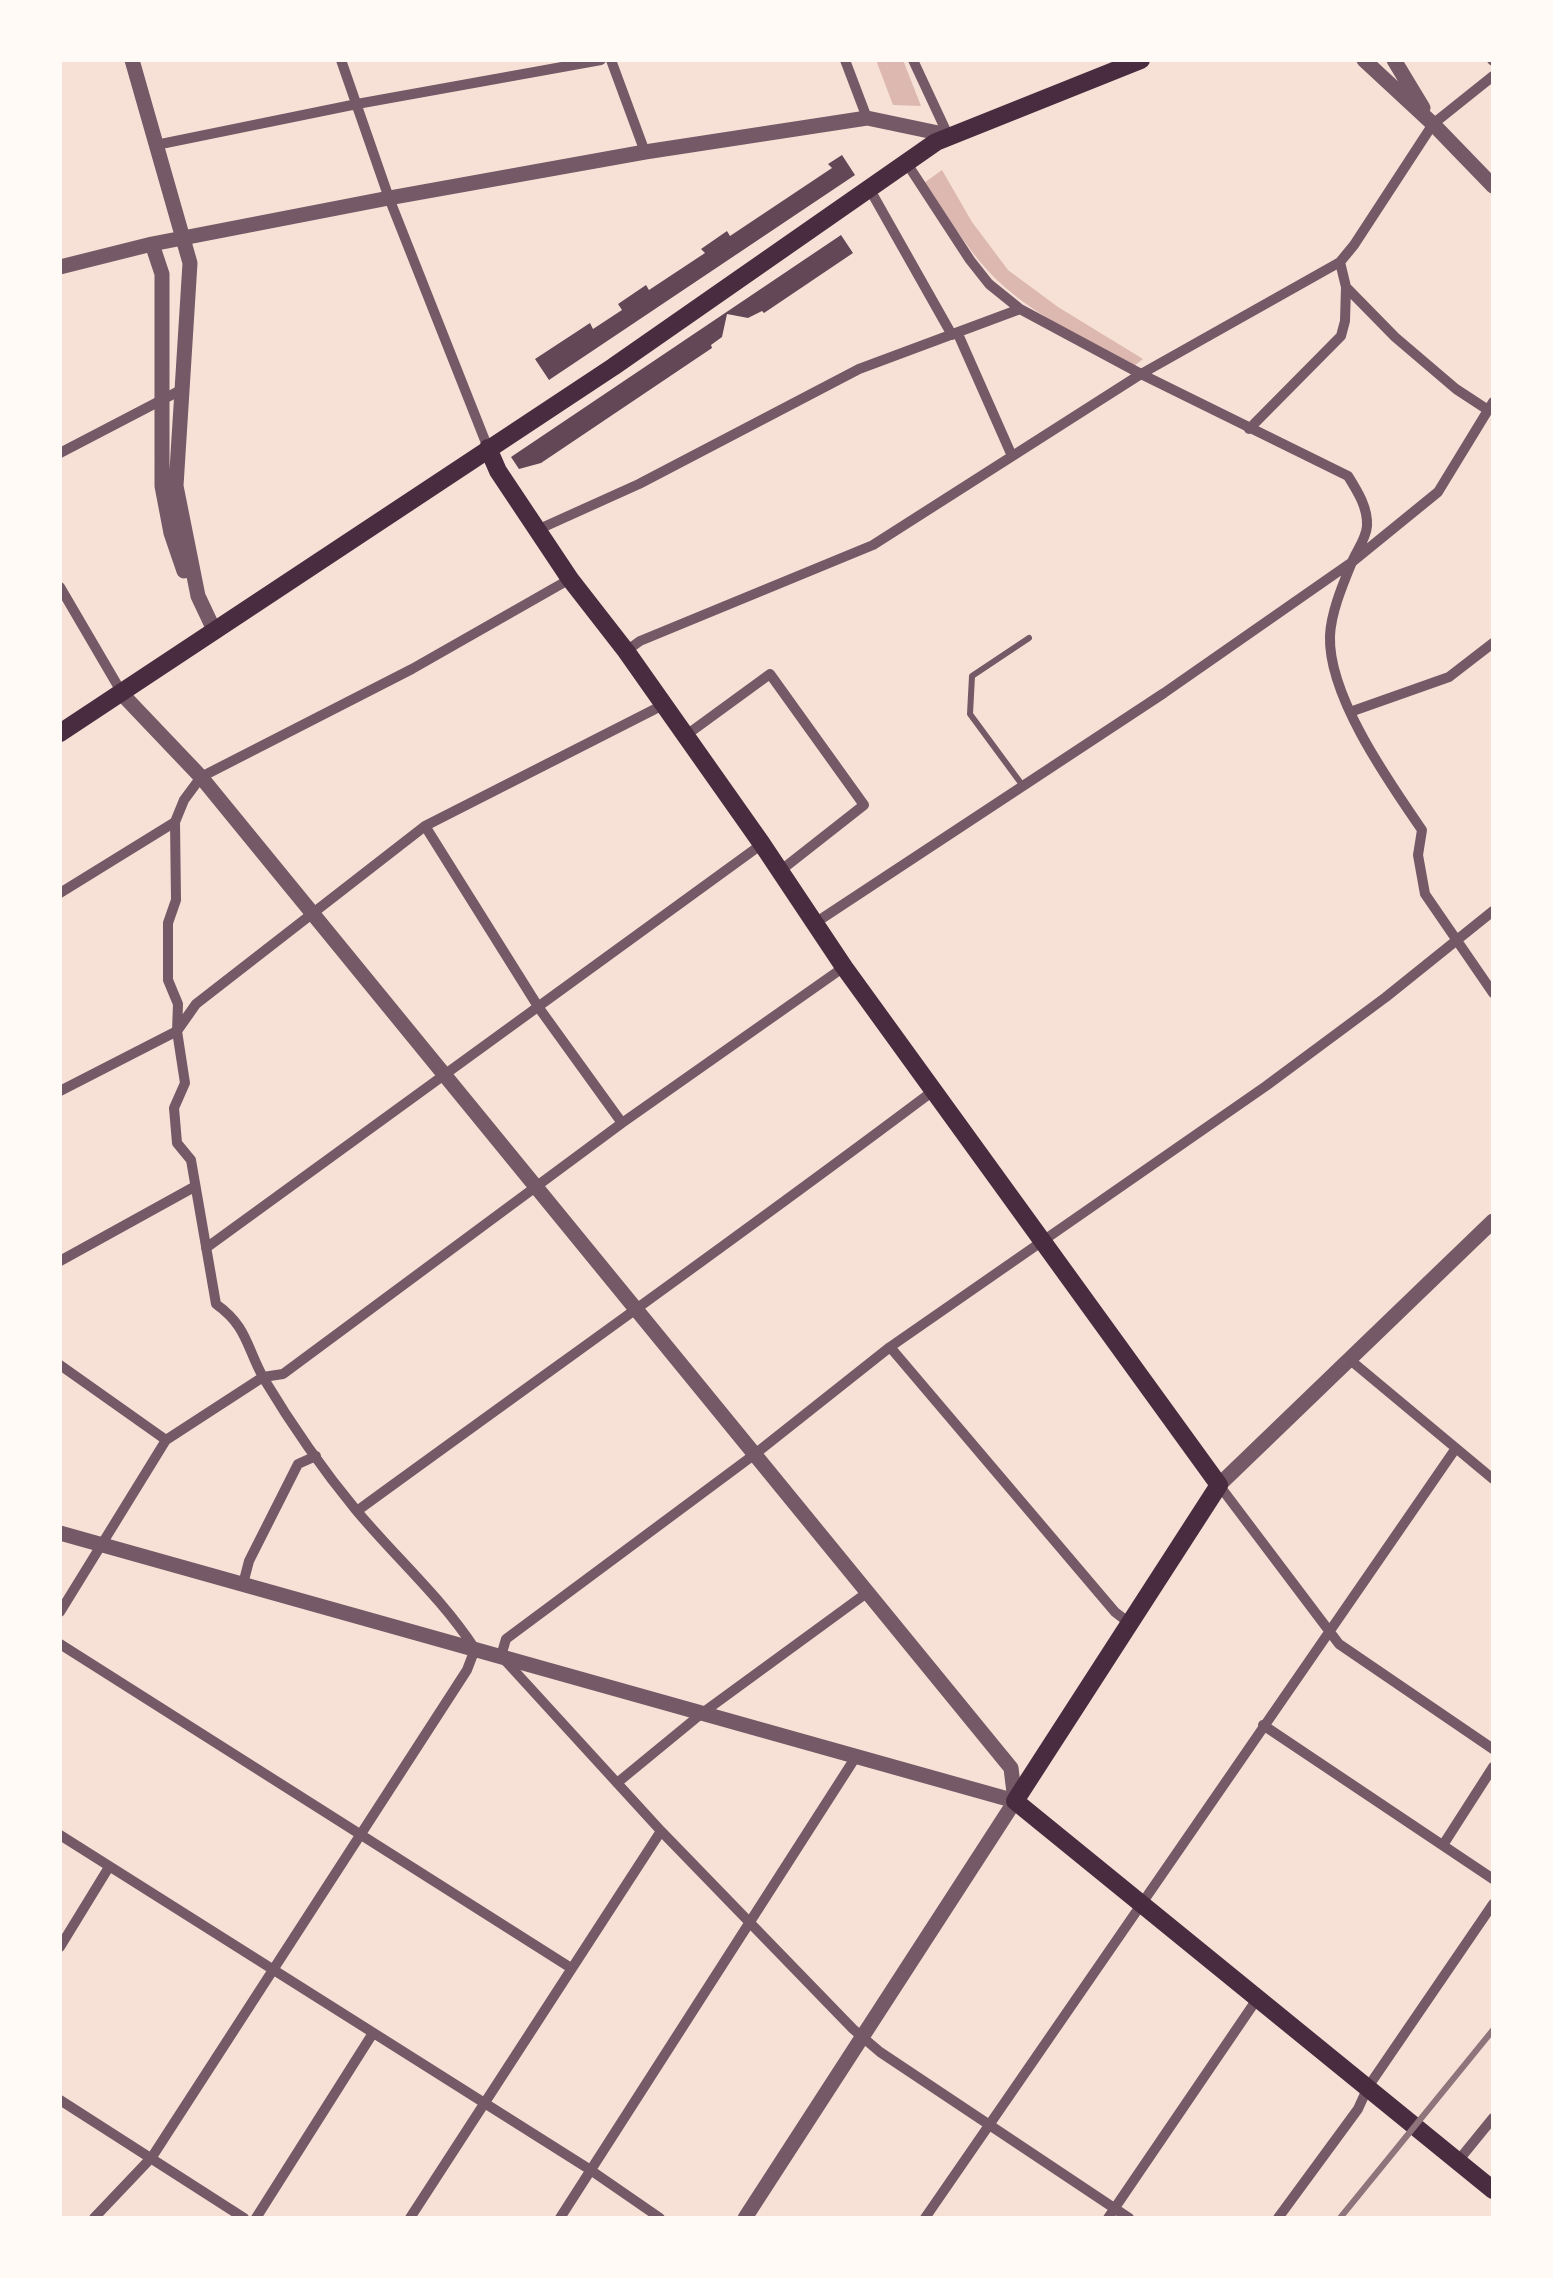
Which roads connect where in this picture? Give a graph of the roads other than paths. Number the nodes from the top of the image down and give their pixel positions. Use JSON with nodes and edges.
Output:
{"nodes":[{"id":1,"x":132,"y":60,"type":"edge"},
{"id":2,"x":341,"y":60,"type":"edge"},
{"id":3,"x":602,"y":60,"type":"edge"},
{"id":4,"x":612,"y":60,"type":"edge"},
{"id":5,"x":845,"y":60,"type":"edge"},
{"id":6,"x":1141,"y":60,"type":"edge"},
{"id":7,"x":1364,"y":60,"type":"edge"},
{"id":8,"x":1394,"y":60,"type":"edge"},
{"id":9,"x":916,"y":61,"type":"edge"},
{"id":10,"x":1109,"y":66,"type":"edge"},
{"id":11,"x":1493,"y":76,"type":"edge"},
{"id":12,"x":357,"y":104,"type":"junction"},
{"id":13,"x":866,"y":118,"type":"junction"},
{"id":14,"x":1433,"y":124,"type":"junction"},
{"id":15,"x":948,"y":135,"type":"junction"},
{"id":16,"x":156,"y":145,"type":"junction"},
{"id":17,"x":644,"y":152,"type":"junction"},
{"id":18,"x":906,"y":162,"type":"junction"},
{"id":19,"x":1493,"y":186,"type":"edge"},
{"id":20,"x":868,"y":187,"type":"junction"},
{"id":21,"x":389,"y":198,"type":"junction"},
{"id":22,"x":183,"y":238,"type":"junction"},
{"id":23,"x":152,"y":244,"type":"junction"},
{"id":24,"x":1340,"y":262,"type":"junction"},
{"id":25,"x":60,"y":266,"type":"edge"},
{"id":26,"x":1346,"y":287,"type":"junction"},
{"id":27,"x":1020,"y":309,"type":"junction"},
{"id":28,"x":955,"y":334,"type":"junction"},
{"id":29,"x":1140,"y":374,"type":"junction"},
{"id":30,"x":180,"y":392,"type":"junction"},
{"id":31,"x":163,"y":400,"type":"junction"},
{"id":32,"x":1490,"y":406,"type":"edge"},
{"id":33,"x":1249,"y":429,"type":"junction"},
{"id":34,"x":488,"y":448,"type":"junction"},
{"id":35,"x":60,"y":453,"type":"edge"},
{"id":36,"x":1012,"y":456,"type":"junction"},
{"id":37,"x":537,"y":530,"type":"junction"},
{"id":38,"x":1352,"y":562,"type":"junction"},
{"id":39,"x":570,"y":579,"type":"junction"},
{"id":40,"x":60,"y":587,"type":"edge"},
{"id":41,"x":198,"y":596,"type":"junction"},
{"id":42,"x":215,"y":632,"type":"junction"},
{"id":43,"x":1029,"y":638,"type":"dead end"},
{"id":44,"x":1493,"y":643,"type":"edge"},
{"id":45,"x":626,"y":650,"type":"junction"},
{"id":46,"x":122,"y":694,"type":"junction"},
{"id":47,"x":663,"y":706,"type":"junction"},
{"id":48,"x":1350,"y":712,"type":"junction"},
{"id":49,"x":60,"y":734,"type":"edge"},
{"id":50,"x":685,"y":736,"type":"junction"},
{"id":51,"x":200,"y":777,"type":"junction"},
{"id":52,"x":1023,"y":786,"type":"junction"},
{"id":53,"x":175,"y":822,"type":"junction"},
{"id":54,"x":425,"y":826,"type":"junction"},
{"id":55,"x":762,"y":844,"type":"junction"},
{"id":56,"x":780,"y":871,"type":"junction"},
{"id":57,"x":60,"y":893,"type":"edge"},
{"id":58,"x":1493,"y":911,"type":"edge"},
{"id":59,"x":310,"y":915,"type":"junction"},
{"id":60,"x":815,"y":923,"type":"junction"},
{"id":61,"x":1458,"y":941,"type":"junction"},
{"id":62,"x":844,"y":967,"type":"junction"},
{"id":63,"x":1493,"y":993,"type":"edge"},
{"id":64,"x":539,"y":1008,"type":"junction"},
{"id":65,"x":177,"y":1032,"type":"junction"},
{"id":66,"x":444,"y":1076,"type":"junction"},
{"id":67,"x":60,"y":1091,"type":"edge"},
{"id":68,"x":933,"y":1091,"type":"junction"},
{"id":69,"x":622,"y":1124,"type":"junction"},
{"id":70,"x":194,"y":1187,"type":"junction"},
{"id":71,"x":536,"y":1187,"type":"junction"},
{"id":72,"x":1491,"y":1228,"type":"edge"},
{"id":73,"x":1043,"y":1243,"type":"junction"},
{"id":74,"x":206,"y":1248,"type":"junction"},
{"id":75,"x":60,"y":1260,"type":"edge"},
{"id":76,"x":635,"y":1308,"type":"junction"},
{"id":77,"x":890,"y":1347,"type":"junction"},
{"id":78,"x":1350,"y":1359,"type":"junction"},
{"id":79,"x":60,"y":1365,"type":"edge"},
{"id":80,"x":263,"y":1377,"type":"junction"},
{"id":81,"x":166,"y":1440,"type":"junction"},
{"id":82,"x":1456,"y":1448,"type":"junction"},
{"id":83,"x":755,"y":1454,"type":"junction"},
{"id":84,"x":316,"y":1456,"type":"junction"},
{"id":85,"x":1493,"y":1479,"type":"edge"},
{"id":86,"x":1219,"y":1486,"type":"junction"},
{"id":87,"x":357,"y":1512,"type":"junction"},
{"id":88,"x":60,"y":1533,"type":"edge"},
{"id":89,"x":102,"y":1545,"type":"junction"},
{"id":90,"x":243,"y":1584,"type":"junction"},
{"id":91,"x":868,"y":1592,"type":"junction"},
{"id":92,"x":60,"y":1612,"type":"edge"},
{"id":93,"x":1128,"y":1622,"type":"junction"},
{"id":94,"x":1327,"y":1632,"type":"junction"},
{"id":95,"x":60,"y":1644,"type":"edge"},
{"id":96,"x":475,"y":1649,"type":"junction"},
{"id":97,"x":500,"y":1656,"type":"junction"},
{"id":98,"x":701,"y":1714,"type":"junction"},
{"id":99,"x":1263,"y":1724,"type":"junction"},
{"id":100,"x":1493,"y":1749,"type":"edge"},
{"id":101,"x":857,"y":1755,"type":"junction"},
{"id":102,"x":1493,"y":1767,"type":"edge"},
{"id":103,"x":617,"y":1783,"type":"junction"},
{"id":104,"x":1015,"y":1801,"type":"junction"},
{"id":105,"x":661,"y":1831,"type":"junction"},
{"id":106,"x":360,"y":1833,"type":"junction"},
{"id":107,"x":60,"y":1835,"type":"edge"},
{"id":108,"x":1442,"y":1845,"type":"junction"},
{"id":109,"x":110,"y":1867,"type":"junction"},
{"id":110,"x":1493,"y":1879,"type":"edge"},
{"id":111,"x":1143,"y":1902,"type":"junction"},
{"id":112,"x":1493,"y":1904,"type":"edge"},
{"id":113,"x":750,"y":1920,"type":"junction"},
{"id":114,"x":60,"y":1946,"type":"edge"},
{"id":115,"x":571,"y":1968,"type":"junction"},
{"id":116,"x":272,"y":1970,"type":"junction"},
{"id":117,"x":1257,"y":1999,"type":"junction"},
{"id":118,"x":373,"y":2032,"type":"junction"},
{"id":119,"x":864,"y":2038,"type":"junction"},
{"id":120,"x":1368,"y":2087,"type":"junction"},
{"id":121,"x":60,"y":2100,"type":"edge"},
{"id":122,"x":483,"y":2102,"type":"junction"},
{"id":123,"x":1493,"y":2118,"type":"edge"},
{"id":124,"x":989,"y":2126,"type":"junction"},
{"id":125,"x":152,"y":2157,"type":"junction"},
{"id":126,"x":1458,"y":2162,"type":"junction"},
{"id":127,"x":590,"y":2169,"type":"junction"},
{"id":128,"x":1493,"y":2190,"type":"edge"},
{"id":129,"x":1112,"y":2213,"type":"edge"},
{"id":130,"x":94,"y":2218,"type":"edge"},
{"id":131,"x":244,"y":2218,"type":"edge"},
{"id":132,"x":256,"y":2218,"type":"edge"},
{"id":133,"x":410,"y":2218,"type":"edge"},
{"id":134,"x":560,"y":2218,"type":"edge"},
{"id":135,"x":660,"y":2218,"type":"edge"},
{"id":136,"x":745,"y":2218,"type":"edge"},
{"id":137,"x":925,"y":2218,"type":"edge"},
{"id":138,"x":1128,"y":2218,"type":"edge"},
{"id":139,"x":1278,"y":2218,"type":"edge"}],
"edges":[{"from":1,"to":16,"type":"street"},
{"from":2,"to":12,"type":"street"},
{"from":3,"to":12,"type":"street"},
{"from":4,"to":17,"type":"street"},
{"from":5,"to":13,"type":"street"},
{"from":6,"to":10,"type":"main road"},
{"from":7,"to":14,"type":"street"},
{"from":8,"to":14,"type":"street"},
{"from":9,"to":15,"type":"street"},
{"from":10,"to":15,"type":"main road"},
{"from":11,"to":14,"type":"street"},
{"from":12,"to":16,"type":"street"},
{"from":12,"to":21,"type":"street"},
{"from":13,"to":15,"type":"street"},
{"from":13,"to":17,"type":"street"},
{"from":14,"to":19,"type":"street"},
{"from":14,"to":24,"type":"street"},
{"from":15,"to":18,"type":"main road"},
{"from":16,"to":22,"type":"street"},
{"from":17,"to":21,"type":"street"},
{"from":18,"to":20,"type":"main road"},
{"from":18,"to":27,"type":"street"},
{"from":20,"to":28,"type":"street"},
{"from":20,"to":34,"type":"main road"},
{"from":21,"to":22,"type":"street"},
{"from":21,"to":34,"type":"street"},
{"from":22,"to":23,"type":"street"},
{"from":22,"to":30,"type":"street"},
{"from":23,"to":25,"type":"street"},
{"from":23,"to":31,"type":"street"},
{"from":24,"to":26,"type":"street"},
{"from":24,"to":29,"type":"street"},
{"from":26,"to":32,"type":"street"},
{"from":26,"to":33,"type":"street"},
{"from":27,"to":28,"type":"street"},
{"from":27,"to":29,"type":"street"},
{"from":28,"to":36,"type":"street"},
{"from":28,"to":37,"type":"street"},
{"from":29,"to":33,"type":"street"},
{"from":29,"to":36,"type":"street"},
{"from":30,"to":31,"type":"street"},
{"from":30,"to":41,"type":"street"},
{"from":31,"to":35,"type":"street"},
{"from":31,"to":41,"type":"street"},
{"from":32,"to":38,"type":"street"},
{"from":33,"to":38,"type":"street"},
{"from":34,"to":37,"type":"main road"},
{"from":34,"to":42,"type":"main road"},
{"from":36,"to":45,"type":"street"},
{"from":37,"to":39,"type":"main road"},
{"from":38,"to":48,"type":"street"},
{"from":38,"to":52,"type":"street"},
{"from":39,"to":45,"type":"main road"},
{"from":39,"to":51,"type":"street"},
{"from":40,"to":46,"type":"street"},
{"from":41,"to":42,"type":"street"},
{"from":42,"to":46,"type":"main road"},
{"from":43,"to":52,"type":"lane"},
{"from":44,"to":48,"type":"street"},
{"from":45,"to":47,"type":"main road"},
{"from":46,"to":49,"type":"main road"},
{"from":46,"to":51,"type":"street"},
{"from":47,"to":50,"type":"main road"},
{"from":47,"to":54,"type":"street"},
{"from":48,"to":61,"type":"street"},
{"from":50,"to":55,"type":"main road"},
{"from":50,"to":56,"type":"street"},
{"from":51,"to":53,"type":"street"},
{"from":51,"to":59,"type":"street"},
{"from":52,"to":60,"type":"street"},
{"from":53,"to":57,"type":"street"},
{"from":53,"to":65,"type":"street"},
{"from":54,"to":59,"type":"street"},
{"from":54,"to":64,"type":"street"},
{"from":55,"to":56,"type":"main road"},
{"from":55,"to":64,"type":"street"},
{"from":56,"to":60,"type":"main road"},
{"from":58,"to":61,"type":"street"},
{"from":59,"to":65,"type":"street"},
{"from":59,"to":66,"type":"street"},
{"from":60,"to":62,"type":"main road"},
{"from":61,"to":63,"type":"street"},
{"from":61,"to":73,"type":"street"},
{"from":62,"to":68,"type":"main road"},
{"from":62,"to":69,"type":"street"},
{"from":64,"to":66,"type":"street"},
{"from":64,"to":69,"type":"street"},
{"from":65,"to":67,"type":"street"},
{"from":65,"to":70,"type":"street"},
{"from":66,"to":71,"type":"street"},
{"from":66,"to":74,"type":"street"},
{"from":68,"to":73,"type":"main road"},
{"from":68,"to":76,"type":"street"},
{"from":69,"to":71,"type":"street"},
{"from":70,"to":74,"type":"street"},
{"from":70,"to":75,"type":"street"},
{"from":71,"to":76,"type":"street"},
{"from":71,"to":80,"type":"street"},
{"from":72,"to":78,"type":"street"},
{"from":73,"to":77,"type":"street"},
{"from":73,"to":86,"type":"main road"},
{"from":74,"to":80,"type":"street"},
{"from":76,"to":83,"type":"street"},
{"from":76,"to":87,"type":"street"},
{"from":77,"to":83,"type":"street"},
{"from":77,"to":93,"type":"street"},
{"from":78,"to":82,"type":"street"},
{"from":78,"to":86,"type":"street"},
{"from":79,"to":81,"type":"street"},
{"from":80,"to":81,"type":"street"},
{"from":80,"to":84,"type":"street"},
{"from":81,"to":89,"type":"street"},
{"from":82,"to":85,"type":"street"},
{"from":82,"to":94,"type":"street"},
{"from":83,"to":91,"type":"street"},
{"from":83,"to":97,"type":"street"},
{"from":84,"to":87,"type":"street"},
{"from":84,"to":90,"type":"street"},
{"from":86,"to":93,"type":"main road"},
{"from":86,"to":94,"type":"street"},
{"from":87,"to":96,"type":"street"},
{"from":88,"to":89,"type":"street"},
{"from":89,"to":90,"type":"street"},
{"from":89,"to":92,"type":"street"},
{"from":90,"to":96,"type":"street"},
{"from":91,"to":98,"type":"street"},
{"from":91,"to":104,"type":"street"},
{"from":93,"to":104,"type":"main road"},
{"from":94,"to":99,"type":"street"},
{"from":94,"to":100,"type":"street"},
{"from":95,"to":106,"type":"street"},
{"from":96,"to":97,"type":"street"},
{"from":96,"to":106,"type":"street"},
{"from":97,"to":98,"type":"street"},
{"from":97,"to":103,"type":"street"},
{"from":98,"to":101,"type":"street"},
{"from":98,"to":103,"type":"street"},
{"from":99,"to":108,"type":"street"},
{"from":99,"to":111,"type":"street"},
{"from":101,"to":104,"type":"street"},
{"from":101,"to":113,"type":"street"},
{"from":102,"to":108,"type":"street"},
{"from":103,"to":105,"type":"street"},
{"from":104,"to":111,"type":"main road"},
{"from":104,"to":119,"type":"street"},
{"from":105,"to":113,"type":"street"},
{"from":105,"to":115,"type":"street"},
{"from":106,"to":115,"type":"street"},
{"from":106,"to":116,"type":"street"},
{"from":107,"to":109,"type":"street"},
{"from":108,"to":110,"type":"street"},
{"from":109,"to":114,"type":"street"},
{"from":109,"to":116,"type":"street"},
{"from":111,"to":117,"type":"main road"},
{"from":111,"to":124,"type":"street"},
{"from":112,"to":120,"type":"street"},
{"from":113,"to":119,"type":"street"},
{"from":113,"to":127,"type":"street"},
{"from":115,"to":122,"type":"street"},
{"from":116,"to":118,"type":"street"},
{"from":116,"to":125,"type":"street"},
{"from":117,"to":120,"type":"main road"},
{"from":117,"to":129,"type":"street"},
{"from":118,"to":122,"type":"street"},
{"from":118,"to":132,"type":"street"},
{"from":119,"to":124,"type":"street"},
{"from":119,"to":136,"type":"street"},
{"from":120,"to":126,"type":"main road"},
{"from":120,"to":139,"type":"street"},
{"from":121,"to":125,"type":"street"},
{"from":122,"to":127,"type":"street"},
{"from":122,"to":133,"type":"street"},
{"from":123,"to":126,"type":"street"},
{"from":124,"to":129,"type":"street"},
{"from":124,"to":137,"type":"street"},
{"from":125,"to":130,"type":"street"},
{"from":125,"to":131,"type":"street"},
{"from":126,"to":128,"type":"main road"},
{"from":127,"to":134,"type":"street"},
{"from":127,"to":135,"type":"street"},
{"from":129,"to":138,"type":"street"}]}
